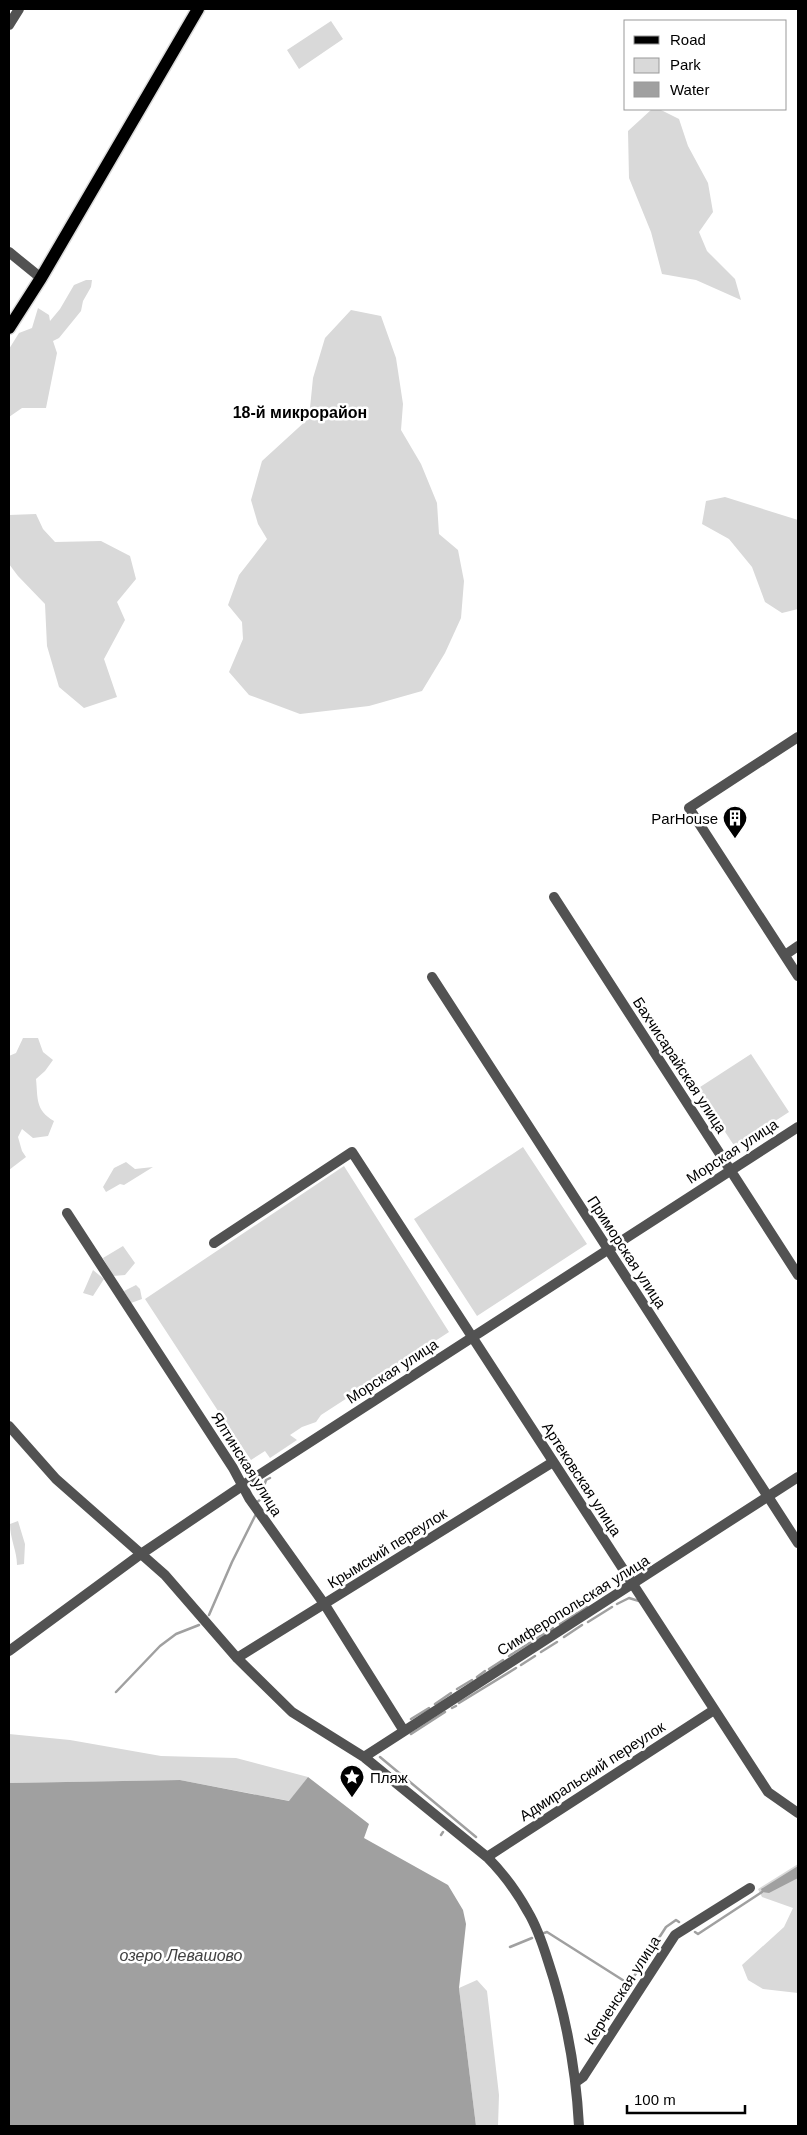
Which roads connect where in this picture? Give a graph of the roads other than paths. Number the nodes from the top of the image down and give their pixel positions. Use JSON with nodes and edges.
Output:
{"nodes":[{"id":1,"x":20,"y":9,"type":"edge"},
{"id":2,"x":198,"y":9,"type":"edge"},
{"id":3,"x":9,"y":25,"type":"edge"},
{"id":4,"x":9,"y":252,"type":"edge"},
{"id":5,"x":41,"y":278,"type":"junction"},
{"id":6,"x":9,"y":328,"type":"edge"},
{"id":7,"x":798,"y":737,"type":"edge"},
{"id":8,"x":554,"y":897,"type":"dead end"},
{"id":9,"x":798,"y":946,"type":"edge"},
{"id":10,"x":785,"y":955,"type":"junction"},
{"id":11,"x":798,"y":976,"type":"edge"},
{"id":12,"x":432,"y":977,"type":"dead end"},
{"id":13,"x":798,"y":1127,"type":"edge"},
{"id":14,"x":730,"y":1170,"type":"junction"},
{"id":15,"x":66,"y":1213,"type":"dead end"},
{"id":16,"x":214,"y":1244,"type":"dead end"},
{"id":17,"x":608,"y":1250,"type":"junction"},
{"id":18,"x":798,"y":1275,"type":"edge"},
{"id":19,"x":472,"y":1337,"type":"junction"},
{"id":20,"x":9,"y":1426,"type":"edge"},
{"id":21,"x":553,"y":1462,"type":"junction"},
{"id":22,"x":798,"y":1478,"type":"edge"},
{"id":23,"x":242,"y":1486,"type":"junction"},
{"id":24,"x":769,"y":1497,"type":"junction"},
{"id":25,"x":798,"y":1543,"type":"edge"},
{"id":26,"x":142,"y":1554,"type":"junction"},
{"id":27,"x":633,"y":1585,"type":"junction"},
{"id":28,"x":325,"y":1606,"type":"junction"},
{"id":29,"x":9,"y":1651,"type":"edge"},
{"id":30,"x":237,"y":1658,"type":"junction"},
{"id":31,"x":714,"y":1710,"type":"junction"},
{"id":32,"x":404,"y":1731,"type":"junction"},
{"id":33,"x":364,"y":1757,"type":"junction"},
{"id":34,"x":798,"y":1812,"type":"edge"},
{"id":35,"x":487,"y":1857,"type":"junction"},
{"id":36,"x":750,"y":1888,"type":"dead end"},
{"id":37,"x":576,"y":2082,"type":"junction"},
{"id":38,"x":579,"y":2126,"type":"edge"}],
"edges":[{"from":1,"to":3,"type":"street"},
{"from":2,"to":5,"type":"main road"},
{"from":4,"to":5,"type":"street"},
{"from":5,"to":6,"type":"main road"},
{"from":7,"to":10,"type":"street"},
{"from":8,"to":14,"type":"street","name":"Бахчисарайская улица"},
{"from":9,"to":10,"type":"street"},
{"from":10,"to":11,"type":"street"},
{"from":12,"to":17,"type":"street","name":"Приморская улица"},
{"from":13,"to":14,"type":"street","name":"Морская улица"},
{"from":14,"to":17,"type":"street","name":"Морская улица"},
{"from":14,"to":18,"type":"street","name":"Бахчисарайская улица"},
{"from":15,"to":23,"type":"street","name":"Ялтинская улица"},
{"from":16,"to":19,"type":"street","name":"Артековская улица"},
{"from":17,"to":19,"type":"street","name":"Морская улица"},
{"from":17,"to":24,"type":"street","name":"Приморская улица"},
{"from":19,"to":21,"type":"street","name":"Артековская улица"},
{"from":19,"to":23,"type":"street","name":"Морская улица"},
{"from":20,"to":26,"type":"street"},
{"from":21,"to":27,"type":"street","name":"Артековская улица"},
{"from":21,"to":28,"type":"street","name":"Крымский переулок"},
{"from":22,"to":24,"type":"street","name":"Симферопольская улица"},
{"from":23,"to":26,"type":"street","name":"Морская улица"},
{"from":23,"to":28,"type":"street","name":"Ялтинская улица"},
{"from":24,"to":25,"type":"street","name":"Приморская улица"},
{"from":24,"to":27,"type":"street","name":"Симферопольская улица"},
{"from":26,"to":29,"type":"street","name":"Морская улица"},
{"from":26,"to":30,"type":"street"},
{"from":27,"to":31,"type":"street","name":"Артековская улица"},
{"from":27,"to":32,"type":"street","name":"Симферопольская улица"},
{"from":28,"to":30,"type":"street","name":"Крымский переулок"},
{"from":28,"to":32,"type":"street","name":"Ялтинская улица"},
{"from":30,"to":33,"type":"street"},
{"from":31,"to":34,"type":"street","name":"Артековская улица"},
{"from":31,"to":35,"type":"street","name":"Адмиральский переулок"},
{"from":32,"to":33,"type":"street","name":"Симферопольская улица"},
{"from":33,"to":35,"type":"street"},
{"from":35,"to":37,"type":"street"},
{"from":36,"to":37,"type":"street","name":"Керченская улица"},
{"from":37,"to":38,"type":"street"}]}
